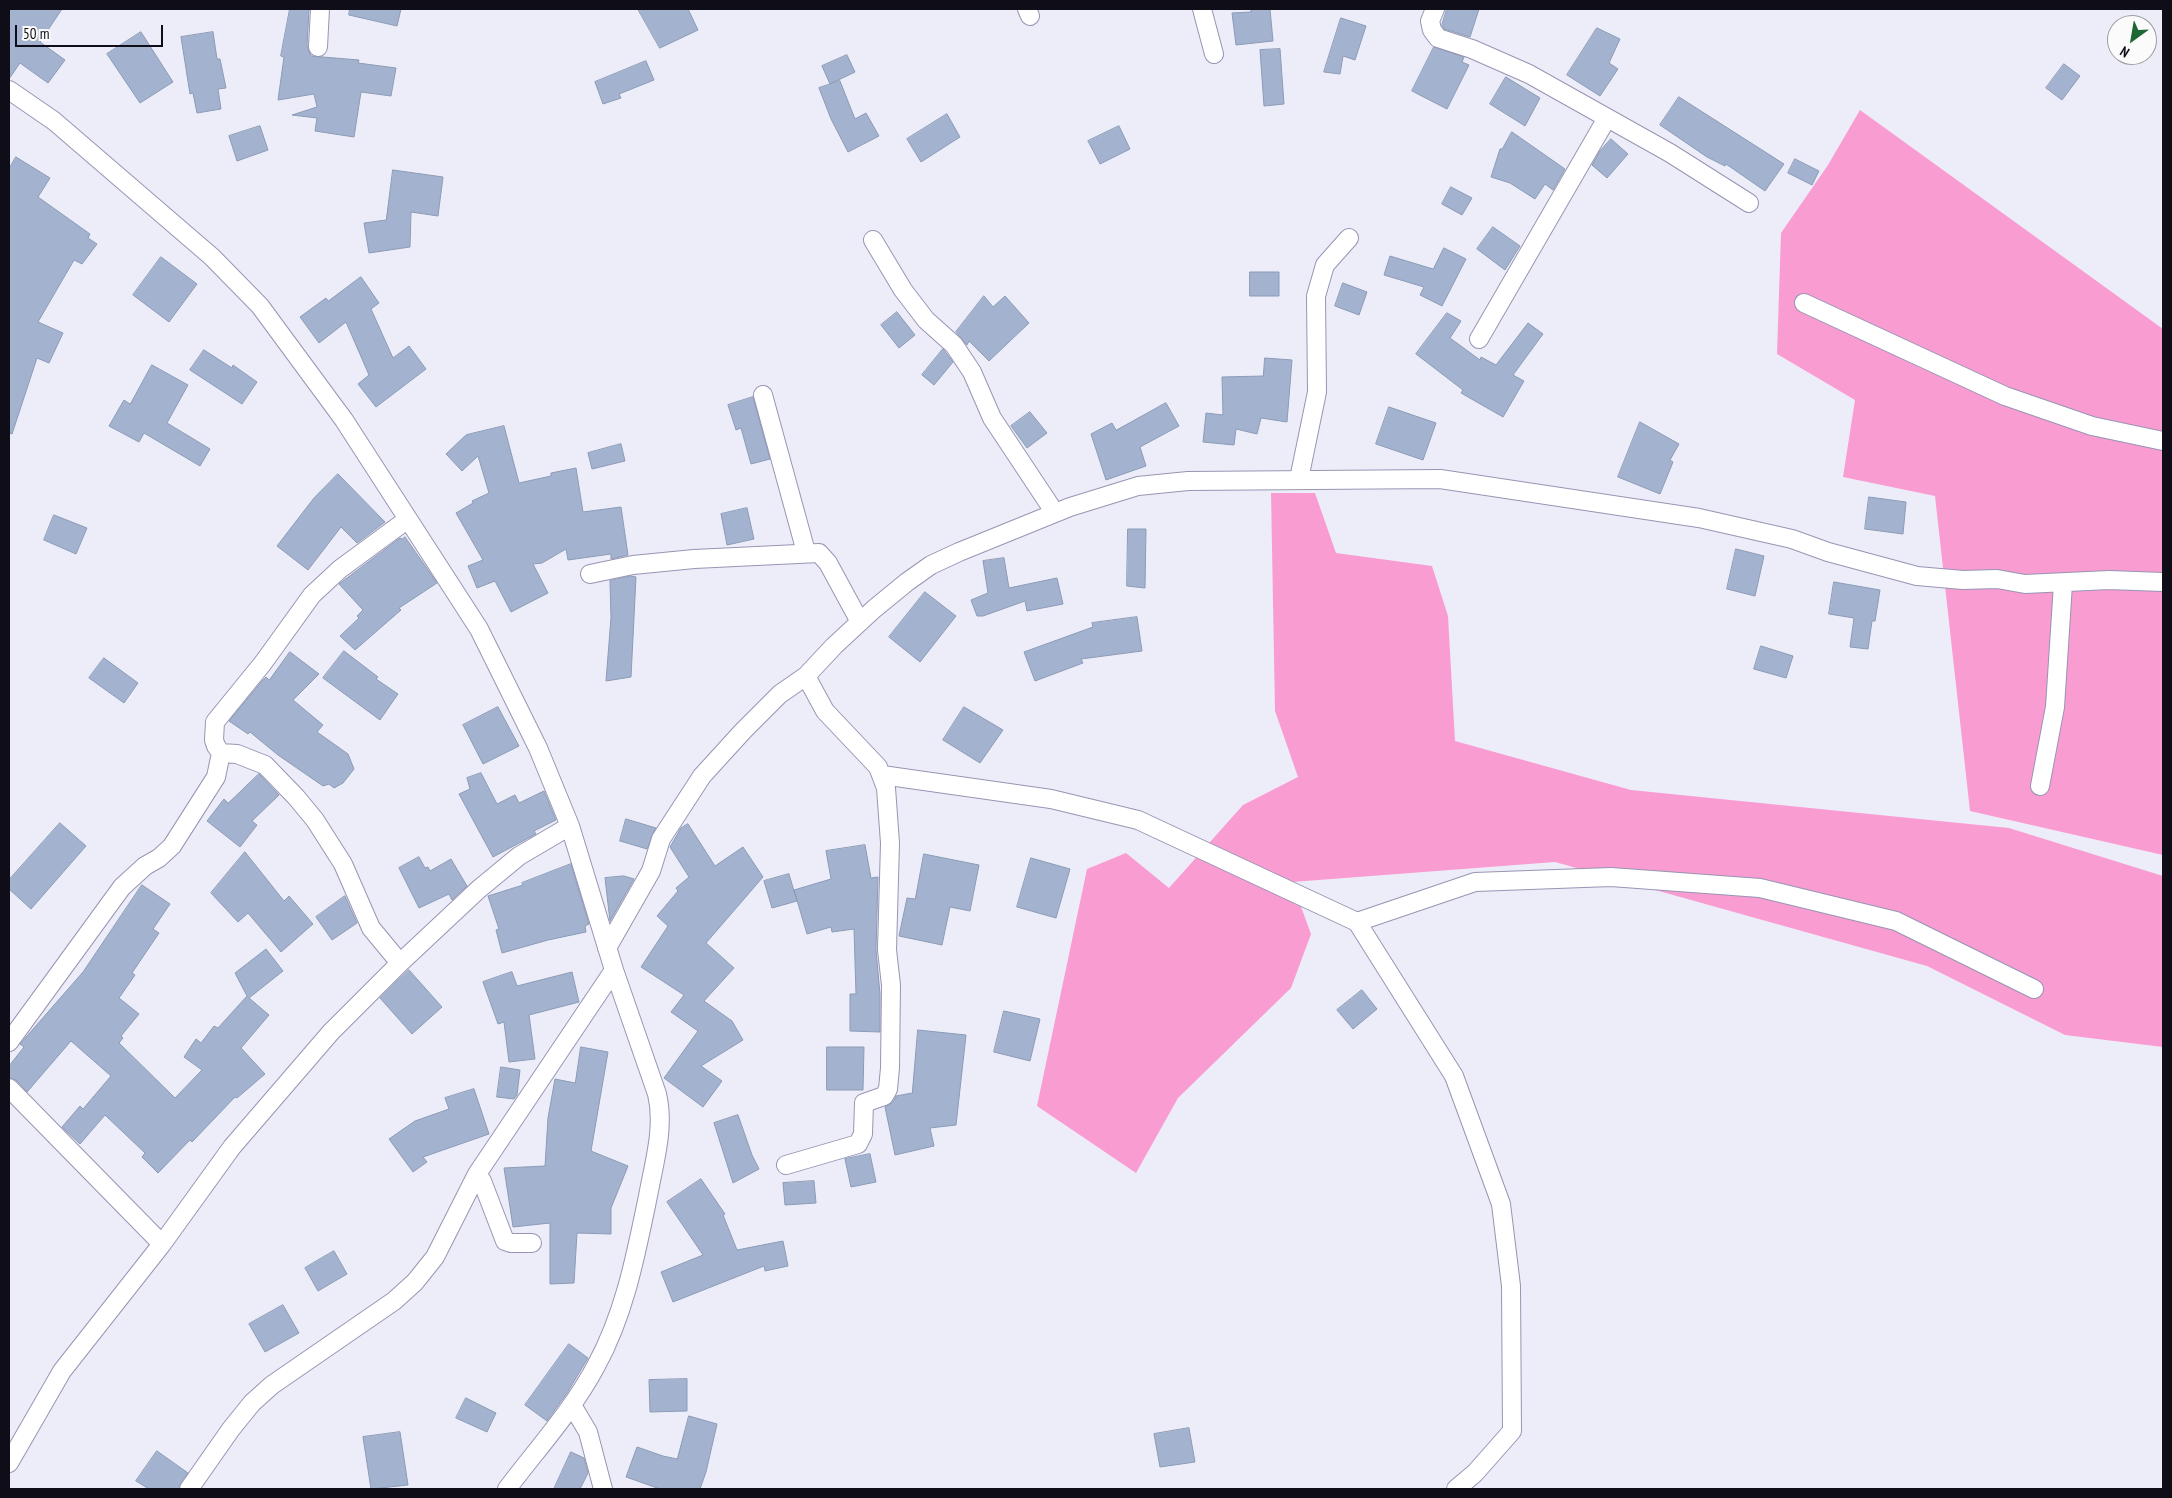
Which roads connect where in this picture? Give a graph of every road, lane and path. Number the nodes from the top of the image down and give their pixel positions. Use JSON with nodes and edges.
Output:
{"nodes":[{"id":1,"x":320,"y":9,"type":"edge"},
{"id":2,"x":1202,"y":9,"type":"edge"},
{"id":3,"x":1435,"y":9,"type":"edge"},
{"id":4,"x":318,"y":47,"type":"dead end"},
{"id":5,"x":1214,"y":54,"type":"dead end"},
{"id":6,"x":10,"y":95,"type":"edge"},
{"id":7,"x":1607,"y":118,"type":"junction"},
{"id":8,"x":1749,"y":204,"type":"dead end"},
{"id":9,"x":1349,"y":238,"type":"dead end"},
{"id":10,"x":873,"y":240,"type":"dead end"},
{"id":11,"x":1804,"y":303,"type":"dead end"},
{"id":12,"x":1479,"y":340,"type":"dead end"},
{"id":13,"x":763,"y":395,"type":"dead end"},
{"id":14,"x":2163,"y":441,"type":"edge"},
{"id":15,"x":1299,"y":479,"type":"junction"},
{"id":16,"x":1055,"y":513,"type":"junction"},
{"id":17,"x":408,"y":519,"type":"junction"},
{"id":18,"x":806,"y":552,"type":"junction"},
{"id":19,"x":590,"y":574,"type":"dead end"},
{"id":20,"x":2163,"y":582,"type":"edge"},
{"id":21,"x":2063,"y":584,"type":"junction"},
{"id":22,"x":860,"y":622,"type":"junction"},
{"id":23,"x":806,"y":676,"type":"junction"},
{"id":24,"x":221,"y":752,"type":"junction"},
{"id":25,"x":882,"y":775,"type":"junction"},
{"id":26,"x":2040,"y":786,"type":"dead end"},
{"id":27,"x":570,"y":826,"type":"junction"},
{"id":28,"x":1357,"y":922,"type":"junction"},
{"id":29,"x":607,"y":948,"type":"junction"},
{"id":30,"x":400,"y":963,"type":"junction"},
{"id":31,"x":614,"y":970,"type":"junction"},
{"id":32,"x":2034,"y":989,"type":"dead end"},
{"id":33,"x":9,"y":1042,"type":"edge"},
{"id":34,"x":9,"y":1088,"type":"edge"},
{"id":35,"x":786,"y":1165,"type":"dead end"},
{"id":36,"x":477,"y":1174,"type":"junction"},
{"id":37,"x":532,"y":1243,"type":"dead end"},
{"id":38,"x":162,"y":1244,"type":"junction"},
{"id":39,"x":572,"y":1405,"type":"junction"},
{"id":40,"x":9,"y":1463,"type":"edge"},
{"id":41,"x":189,"y":1489,"type":"edge"},
{"id":42,"x":507,"y":1489,"type":"edge"},
{"id":43,"x":602,"y":1489,"type":"edge"},
{"id":44,"x":1456,"y":1489,"type":"edge"}],
"edges":[{"from":1,"to":4,"type":"street"},
{"from":2,"to":5,"type":"street"},
{"from":3,"to":7,"type":"street"},
{"from":6,"to":17,"type":"street"},
{"from":7,"to":8,"type":"street"},
{"from":7,"to":12,"type":"street"},
{"from":9,"to":15,"type":"street"},
{"from":10,"to":16,"type":"street"},
{"from":11,"to":14,"type":"street"},
{"from":13,"to":18,"type":"street"},
{"from":15,"to":16,"type":"street"},
{"from":15,"to":21,"type":"street"},
{"from":16,"to":22,"type":"street"},
{"from":17,"to":24,"type":"street"},
{"from":17,"to":27,"type":"street"},
{"from":18,"to":19,"type":"street"},
{"from":18,"to":22,"type":"street"},
{"from":20,"to":21,"type":"street"},
{"from":21,"to":26,"type":"street"},
{"from":22,"to":23,"type":"street"},
{"from":23,"to":25,"type":"street"},
{"from":23,"to":29,"type":"street"},
{"from":24,"to":30,"type":"street"},
{"from":24,"to":33,"type":"street"},
{"from":25,"to":28,"type":"street"},
{"from":25,"to":35,"type":"street"},
{"from":27,"to":29,"type":"street"},
{"from":27,"to":30,"type":"street"},
{"from":28,"to":32,"type":"street"},
{"from":28,"to":44,"type":"street"},
{"from":29,"to":31,"type":"street"},
{"from":30,"to":38,"type":"street"},
{"from":31,"to":36,"type":"street"},
{"from":31,"to":39,"type":"street"},
{"from":34,"to":38,"type":"street"},
{"from":36,"to":37,"type":"street"},
{"from":36,"to":41,"type":"street"},
{"from":38,"to":40,"type":"street"},
{"from":39,"to":42,"type":"street"},
{"from":39,"to":43,"type":"street"}]}
